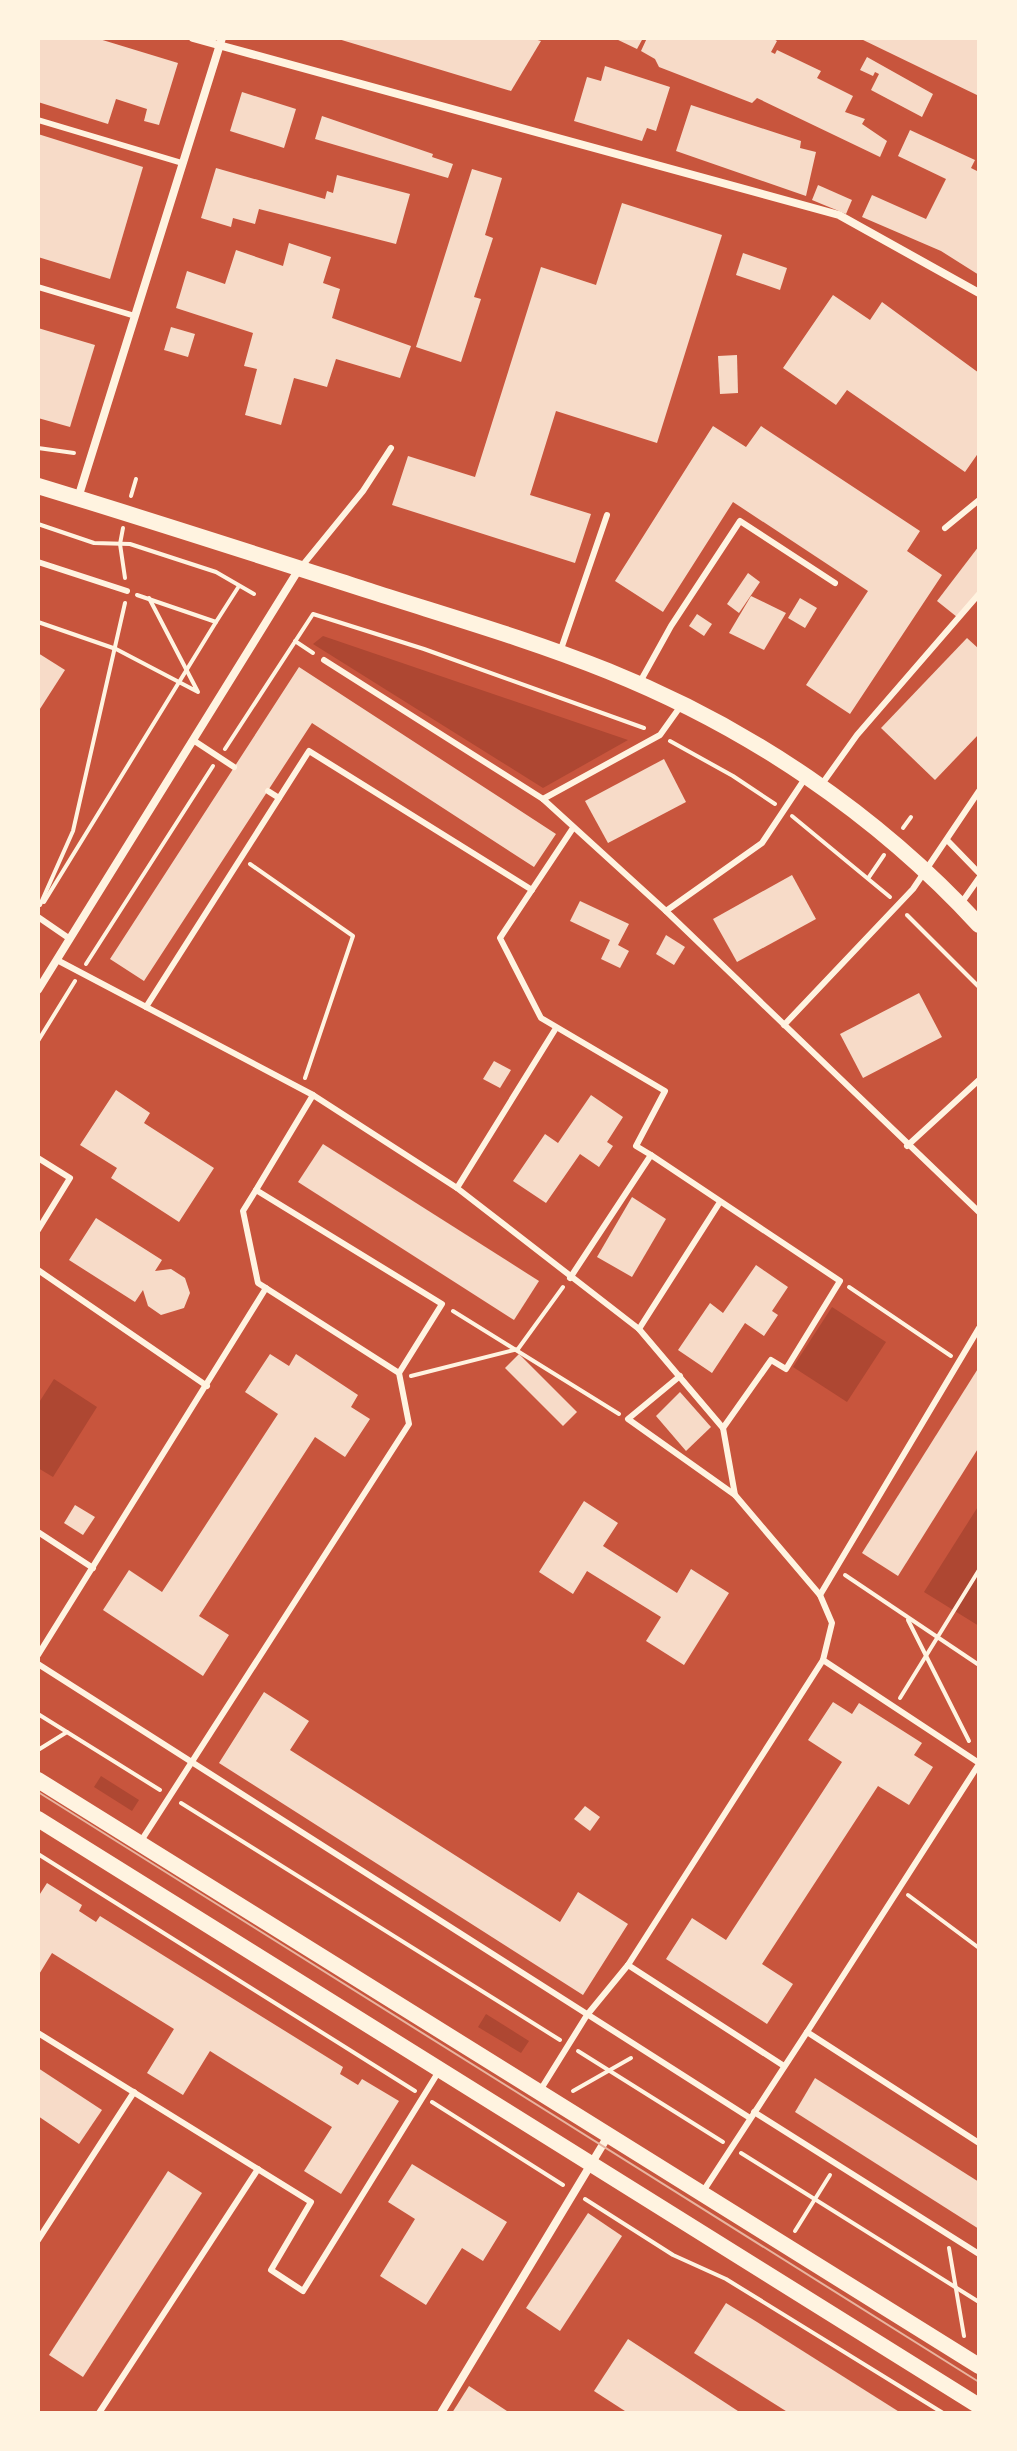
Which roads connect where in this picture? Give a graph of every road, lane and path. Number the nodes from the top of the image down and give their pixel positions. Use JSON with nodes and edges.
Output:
{"nodes":[{"id":1,"x":193,"y":38,"type":"edge"},
{"id":2,"x":221,"y":42,"type":"edge"},
{"id":3,"x":38,"y":120,"type":"edge"},
{"id":4,"x":182,"y":163,"type":"junction"},
{"id":5,"x":38,"y":287,"type":"edge"},
{"id":6,"x":979,"y":293,"type":"edge"},
{"id":7,"x":135,"y":316,"type":"junction"},
{"id":8,"x":38,"y":448,"type":"edge"},
{"id":9,"x":391,"y":448,"type":"dead end"},
{"id":10,"x":74,"y":453,"type":"dead end"},
{"id":11,"x":136,"y":479,"type":"dead end"},
{"id":12,"x":39,"y":490,"type":"edge"},
{"id":13,"x":78,"y":498,"type":"junction"},
{"id":14,"x":979,"y":500,"type":"edge"},
{"id":15,"x":127,"y":513,"type":"junction"},
{"id":16,"x":607,"y":515,"type":"dead end"},
{"id":17,"x":38,"y":524,"type":"edge"},
{"id":18,"x":945,"y":528,"type":"dead end"},
{"id":19,"x":120,"y":544,"type":"junction"},
{"id":20,"x":38,"y":562,"type":"edge"},
{"id":21,"x":299,"y":568,"type":"junction"},
{"id":22,"x":835,"y":583,"type":"dead end"},
{"id":23,"x":239,"y":586,"type":"junction"},
{"id":24,"x":127,"y":591,"type":"junction"},
{"id":25,"x":254,"y":594,"type":"dead end"},
{"id":26,"x":979,"y":594,"type":"edge"},
{"id":27,"x":149,"y":598,"type":"junction"},
{"id":28,"x":38,"y":622,"type":"edge"},
{"id":29,"x":216,"y":622,"type":"junction"},
{"id":30,"x":295,"y":641,"type":"junction"},
{"id":31,"x":116,"y":649,"type":"junction"},
{"id":32,"x":560,"y":654,"type":"junction"},
{"id":33,"x":324,"y":660,"type":"joint"},
{"id":34,"x":188,"y":670,"type":"junction"},
{"id":35,"x":181,"y":683,"type":"junction"},
{"id":36,"x":639,"y":684,"type":"junction"},
{"id":37,"x":682,"y":704,"type":"junction"},
{"id":38,"x":660,"y":735,"type":"junction"},
{"id":39,"x":193,"y":740,"type":"junction"},
{"id":40,"x":219,"y":757,"type":"junction"},
{"id":41,"x":234,"y":767,"type":"dead end"},
{"id":42,"x":813,"y":782,"type":"junction"},
{"id":43,"x":268,"y":791,"type":"dead end"},
{"id":44,"x":979,"y":791,"type":"edge"},
{"id":45,"x":279,"y":798,"type":"junction"},
{"id":46,"x":543,"y":799,"type":"junction"},
{"id":47,"x":784,"y":810,"type":"junction"},
{"id":48,"x":573,"y":828,"type":"junction"},
{"id":49,"x":947,"y":840,"type":"junction"},
{"id":50,"x":242,"y":858,"type":"junction"},
{"id":51,"x":925,"y":870,"type":"junction"},
{"id":52,"x":979,"y":875,"type":"edge"},
{"id":53,"x":532,"y":890,"type":"junction"},
{"id":54,"x":960,"y":905,"type":"junction"},
{"id":55,"x":898,"y":906,"type":"junction"},
{"id":56,"x":666,"y":911,"type":"junction"},
{"id":57,"x":38,"y":912,"type":"edge"},
{"id":58,"x":979,"y":925,"type":"edge"},
{"id":59,"x":70,"y":939,"type":"junction"},
{"id":60,"x":57,"y":960,"type":"junction"},
{"id":61,"x":80,"y":973,"type":"junction"},
{"id":62,"x":979,"y":987,"type":"edge"},
{"id":63,"x":38,"y":990,"type":"edge"},
{"id":64,"x":146,"y":1007,"type":"junction"},
{"id":65,"x":784,"y":1025,"type":"junction"},
{"id":66,"x":556,"y":1028,"type":"junction"},
{"id":67,"x":38,"y":1041,"type":"edge"},
{"id":68,"x":979,"y":1080,"type":"edge"},
{"id":69,"x":302,"y":1089,"type":"junction"},
{"id":70,"x":313,"y":1095,"type":"junction"},
{"id":71,"x":907,"y":1146,"type":"junction"},
{"id":72,"x":651,"y":1155,"type":"junction"},
{"id":73,"x":38,"y":1158,"type":"edge"},
{"id":74,"x":457,"y":1188,"type":"junction"},
{"id":75,"x":256,"y":1190,"type":"junction"},
{"id":76,"x":720,"y":1202,"type":"junction"},
{"id":77,"x":979,"y":1212,"type":"edge"},
{"id":78,"x":38,"y":1230,"type":"edge"},
{"id":79,"x":38,"y":1270,"type":"edge"},
{"id":80,"x":570,"y":1278,"type":"junction"},
{"id":81,"x":840,"y":1281,"type":"junction"},
{"id":82,"x":266,"y":1288,"type":"junction"},
{"id":83,"x":442,"y":1304,"type":"junction"},
{"id":84,"x":979,"y":1328,"type":"edge"},
{"id":85,"x":639,"y":1329,"type":"junction"},
{"id":86,"x":518,"y":1349,"type":"junction"},
{"id":87,"x":958,"y":1362,"type":"junction"},
{"id":88,"x":399,"y":1376,"type":"junction"},
{"id":89,"x":680,"y":1376,"type":"junction"},
{"id":90,"x":207,"y":1386,"type":"junction"},
{"id":91,"x":628,"y":1419,"type":"junction"},
{"id":92,"x":723,"y":1428,"type":"junction"},
{"id":93,"x":735,"y":1495,"type":"junction"},
{"id":94,"x":38,"y":1532,"type":"edge"},
{"id":95,"x":93,"y":1568,"type":"junction"},
{"id":96,"x":836,"y":1569,"type":"junction"},
{"id":97,"x":979,"y":1570,"type":"edge"},
{"id":98,"x":820,"y":1595,"type":"junction"},
{"id":99,"x":907,"y":1618,"type":"junction"},
{"id":100,"x":936,"y":1637,"type":"junction"},
{"id":101,"x":926,"y":1653,"type":"junction"},
{"id":102,"x":38,"y":1655,"type":"edge"},
{"id":103,"x":823,"y":1660,"type":"junction"},
{"id":104,"x":38,"y":1664,"type":"edge"},
{"id":105,"x":979,"y":1665,"type":"edge"},
{"id":106,"x":894,"y":1707,"type":"junction"},
{"id":107,"x":38,"y":1714,"type":"edge"},
{"id":108,"x":67,"y":1732,"type":"junction"},
{"id":109,"x":973,"y":1749,"type":"dead end"},
{"id":110,"x":38,"y":1750,"type":"edge"},
{"id":111,"x":189,"y":1762,"type":"junction"},
{"id":112,"x":979,"y":1763,"type":"edge"},
{"id":113,"x":38,"y":1780,"type":"edge"},
{"id":114,"x":169,"y":1796,"type":"junction"},
{"id":115,"x":38,"y":1819,"type":"edge"},
{"id":116,"x":139,"y":1843,"type":"junction"},
{"id":117,"x":38,"y":1854,"type":"edge"},
{"id":118,"x":900,"y":1889,"type":"junction"},
{"id":119,"x":979,"y":1936,"type":"edge"},
{"id":120,"x":973,"y":1944,"type":"junction"},
{"id":121,"x":979,"y":1948,"type":"edge"},
{"id":122,"x":628,"y":1965,"type":"junction"},
{"id":123,"x":587,"y":2015,"type":"junction"},
{"id":124,"x":807,"y":2032,"type":"junction"},
{"id":125,"x":38,"y":2033,"type":"edge"},
{"id":126,"x":568,"y":2045,"type":"junction"},
{"id":127,"x":644,"y":2051,"type":"junction"},
{"id":128,"x":784,"y":2066,"type":"junction"},
{"id":129,"x":441,"y":2068,"type":"junction"},
{"id":130,"x":609,"y":2070,"type":"junction"},
{"id":131,"x":134,"y":2092,"type":"junction"},
{"id":132,"x":539,"y":2092,"type":"junction"},
{"id":133,"x":423,"y":2097,"type":"junction"},
{"id":134,"x":569,"y":2097,"type":"dead end"},
{"id":135,"x":752,"y":2115,"type":"junction"},
{"id":136,"x":608,"y":2136,"type":"junction"},
{"id":137,"x":979,"y":2143,"type":"edge"},
{"id":138,"x":732,"y":2147,"type":"junction"},
{"id":139,"x":534,"y":2153,"type":"dead end"},
{"id":140,"x":528,"y":2163,"type":"junction"},
{"id":141,"x":590,"y":2164,"type":"junction"},
{"id":142,"x":836,"y":2165,"type":"junction"},
{"id":143,"x":258,"y":2169,"type":"junction"},
{"id":144,"x":565,"y":2186,"type":"dead end"},
{"id":145,"x":702,"y":2193,"type":"junction"},
{"id":146,"x":583,"y":2198,"type":"dead end"},
{"id":147,"x":815,"y":2199,"type":"junction"},
{"id":148,"x":795,"y":2231,"type":"dead end"},
{"id":149,"x":946,"y":2233,"type":"junction"},
{"id":150,"x":38,"y":2240,"type":"edge"},
{"id":151,"x":979,"y":2254,"type":"edge"},
{"id":152,"x":956,"y":2288,"type":"junction"},
{"id":153,"x":979,"y":2302,"type":"edge"},
{"id":154,"x":964,"y":2336,"type":"dead end"},
{"id":155,"x":979,"y":2366,"type":"edge"},
{"id":156,"x":979,"y":2406,"type":"edge"},
{"id":157,"x":99,"y":2413,"type":"edge"},
{"id":158,"x":441,"y":2413,"type":"edge"},
{"id":159,"x":943,"y":2413,"type":"edge"}],
"edges":[{"from":1,"to":2,"type":"street"},
{"from":2,"to":4,"type":"street"},
{"from":2,"to":6,"type":"street"},
{"from":3,"to":4,"type":"lane"},
{"from":4,"to":7,"type":"street"},
{"from":5,"to":7,"type":"lane"},
{"from":7,"to":13,"type":"street"},
{"from":8,"to":10,"type":"path"},
{"from":9,"to":21,"type":"lane"},
{"from":11,"to":15,"type":"path"},
{"from":12,"to":13,"type":"main road"},
{"from":13,"to":15,"type":"main road"},
{"from":14,"to":18,"type":"lane"},
{"from":15,"to":19,"type":"path"},
{"from":15,"to":21,"type":"main road"},
{"from":16,"to":32,"type":"lane"},
{"from":17,"to":19,"type":"path"},
{"from":19,"to":23,"type":"path"},
{"from":19,"to":24,"type":"path"},
{"from":20,"to":24,"type":"lane"},
{"from":21,"to":32,"type":"main road"},
{"from":21,"to":39,"type":"street"},
{"from":22,"to":36,"type":"lane"},
{"from":23,"to":25,"type":"path"},
{"from":23,"to":29,"type":"path"},
{"from":24,"to":27,"type":"path"},
{"from":24,"to":31,"type":"path"},
{"from":26,"to":42,"type":"lane"},
{"from":27,"to":29,"type":"path"},
{"from":27,"to":34,"type":"path"},
{"from":28,"to":31,"type":"path"},
{"from":29,"to":34,"type":"path"},
{"from":30,"to":33,"type":"path"},
{"from":30,"to":38,"type":"path"},
{"from":30,"to":40,"type":"path"},
{"from":31,"to":35,"type":"path"},
{"from":31,"to":57,"type":"path"},
{"from":32,"to":36,"type":"main road"},
{"from":33,"to":46,"type":"lane"},
{"from":34,"to":35,"type":"path"},
{"from":34,"to":35,"type":"path"},
{"from":35,"to":57,"type":"path"},
{"from":36,"to":37,"type":"main road"},
{"from":37,"to":38,"type":"lane"},
{"from":37,"to":42,"type":"main road"},
{"from":38,"to":46,"type":"lane"},
{"from":38,"to":47,"type":"path"},
{"from":39,"to":40,"type":"lane"},
{"from":39,"to":59,"type":"street"},
{"from":40,"to":41,"type":"lane"},
{"from":40,"to":61,"type":"path"},
{"from":42,"to":47,"type":"lane"},
{"from":42,"to":51,"type":"main road"},
{"from":43,"to":45,"type":"lane"},
{"from":44,"to":49,"type":"lane"},
{"from":45,"to":50,"type":"lane"},
{"from":45,"to":53,"type":"lane"},
{"from":46,"to":48,"type":"lane"},
{"from":47,"to":55,"type":"path"},
{"from":47,"to":56,"type":"lane"},
{"from":48,"to":53,"type":"lane"},
{"from":48,"to":56,"type":"lane"},
{"from":49,"to":51,"type":"lane"},
{"from":49,"to":52,"type":"lane"},
{"from":50,"to":64,"type":"lane"},
{"from":50,"to":69,"type":"path"},
{"from":51,"to":54,"type":"main road"},
{"from":51,"to":55,"type":"lane"},
{"from":52,"to":54,"type":"lane"},
{"from":53,"to":66,"type":"lane"},
{"from":54,"to":58,"type":"main road"},
{"from":55,"to":62,"type":"path"},
{"from":55,"to":65,"type":"lane"},
{"from":56,"to":65,"type":"lane"},
{"from":57,"to":59,"type":"lane"},
{"from":59,"to":60,"type":"street"},
{"from":60,"to":61,"type":"lane"},
{"from":60,"to":63,"type":"street"},
{"from":61,"to":64,"type":"lane"},
{"from":61,"to":67,"type":"path"},
{"from":64,"to":69,"type":"lane"},
{"from":65,"to":71,"type":"lane"},
{"from":66,"to":72,"type":"lane"},
{"from":66,"to":74,"type":"lane"},
{"from":68,"to":71,"type":"lane"},
{"from":69,"to":70,"type":"lane"},
{"from":70,"to":74,"type":"lane"},
{"from":70,"to":75,"type":"lane"},
{"from":71,"to":77,"type":"lane"},
{"from":72,"to":76,"type":"lane"},
{"from":72,"to":80,"type":"lane"},
{"from":73,"to":78,"type":"lane"},
{"from":74,"to":80,"type":"lane"},
{"from":75,"to":82,"type":"lane"},
{"from":75,"to":83,"type":"lane"},
{"from":76,"to":81,"type":"lane"},
{"from":76,"to":85,"type":"lane"},
{"from":79,"to":90,"type":"lane"},
{"from":80,"to":85,"type":"lane"},
{"from":80,"to":86,"type":"path"},
{"from":81,"to":87,"type":"path"},
{"from":81,"to":92,"type":"lane"},
{"from":82,"to":88,"type":"lane"},
{"from":82,"to":90,"type":"lane"},
{"from":83,"to":86,"type":"path"},
{"from":83,"to":88,"type":"lane"},
{"from":84,"to":87,"type":"lane"},
{"from":85,"to":89,"type":"lane"},
{"from":86,"to":88,"type":"path"},
{"from":86,"to":91,"type":"path"},
{"from":87,"to":96,"type":"lane"},
{"from":88,"to":111,"type":"lane"},
{"from":89,"to":91,"type":"lane"},
{"from":89,"to":92,"type":"lane"},
{"from":90,"to":95,"type":"lane"},
{"from":91,"to":93,"type":"lane"},
{"from":92,"to":93,"type":"lane"},
{"from":93,"to":98,"type":"lane"},
{"from":94,"to":95,"type":"lane"},
{"from":95,"to":102,"type":"lane"},
{"from":96,"to":98,"type":"lane"},
{"from":96,"to":99,"type":"path"},
{"from":97,"to":100,"type":"path"},
{"from":98,"to":103,"type":"lane"},
{"from":99,"to":100,"type":"path"},
{"from":99,"to":101,"type":"path"},
{"from":100,"to":101,"type":"path"},
{"from":100,"to":105,"type":"path"},
{"from":101,"to":106,"type":"path"},
{"from":101,"to":109,"type":"path"},
{"from":103,"to":106,"type":"lane"},
{"from":103,"to":122,"type":"lane"},
{"from":104,"to":111,"type":"lane"},
{"from":106,"to":112,"type":"lane"},
{"from":107,"to":108,"type":"path"},
{"from":108,"to":110,"type":"path"},
{"from":108,"to":114,"type":"path"},
{"from":111,"to":114,"type":"lane"},
{"from":111,"to":123,"type":"lane"},
{"from":112,"to":118,"type":"lane"},
{"from":113,"to":116,"type":"main road"},
{"from":114,"to":116,"type":"lane"},
{"from":114,"to":126,"type":"path"},
{"from":115,"to":129,"type":"main road"},
{"from":116,"to":132,"type":"main road"},
{"from":117,"to":133,"type":"path"},
{"from":118,"to":120,"type":"path"},
{"from":118,"to":124,"type":"lane"},
{"from":119,"to":120,"type":"path"},
{"from":120,"to":121,"type":"path"},
{"from":122,"to":123,"type":"lane"},
{"from":122,"to":128,"type":"lane"},
{"from":123,"to":126,"type":"lane"},
{"from":123,"to":127,"type":"lane"},
{"from":124,"to":128,"type":"lane"},
{"from":124,"to":137,"type":"lane"},
{"from":125,"to":131,"type":"lane"},
{"from":126,"to":130,"type":"path"},
{"from":126,"to":132,"type":"lane"},
{"from":127,"to":130,"type":"path"},
{"from":127,"to":135,"type":"lane"},
{"from":128,"to":135,"type":"lane"},
{"from":129,"to":133,"type":"lane"},
{"from":129,"to":141,"type":"main road"},
{"from":130,"to":134,"type":"path"},
{"from":130,"to":138,"type":"path"},
{"from":131,"to":143,"type":"lane"},
{"from":131,"to":150,"type":"lane"},
{"from":132,"to":136,"type":"main road"},
{"from":133,"to":140,"type":"path"},
{"from":133,"to":143,"type":"lane"},
{"from":135,"to":138,"type":"lane"},
{"from":135,"to":142,"type":"lane"},
{"from":136,"to":141,"type":"street"},
{"from":136,"to":145,"type":"main road"},
{"from":138,"to":145,"type":"lane"},
{"from":138,"to":147,"type":"path"},
{"from":139,"to":140,"type":"path"},
{"from":140,"to":144,"type":"path"},
{"from":141,"to":156,"type":"main road"},
{"from":141,"to":158,"type":"street"},
{"from":142,"to":147,"type":"path"},
{"from":142,"to":149,"type":"lane"},
{"from":143,"to":157,"type":"lane"},
{"from":145,"to":155,"type":"main road"},
{"from":146,"to":159,"type":"path"},
{"from":147,"to":148,"type":"path"},
{"from":147,"to":152,"type":"path"},
{"from":149,"to":151,"type":"lane"},
{"from":149,"to":152,"type":"path"},
{"from":152,"to":153,"type":"path"},
{"from":152,"to":154,"type":"path"}]}
